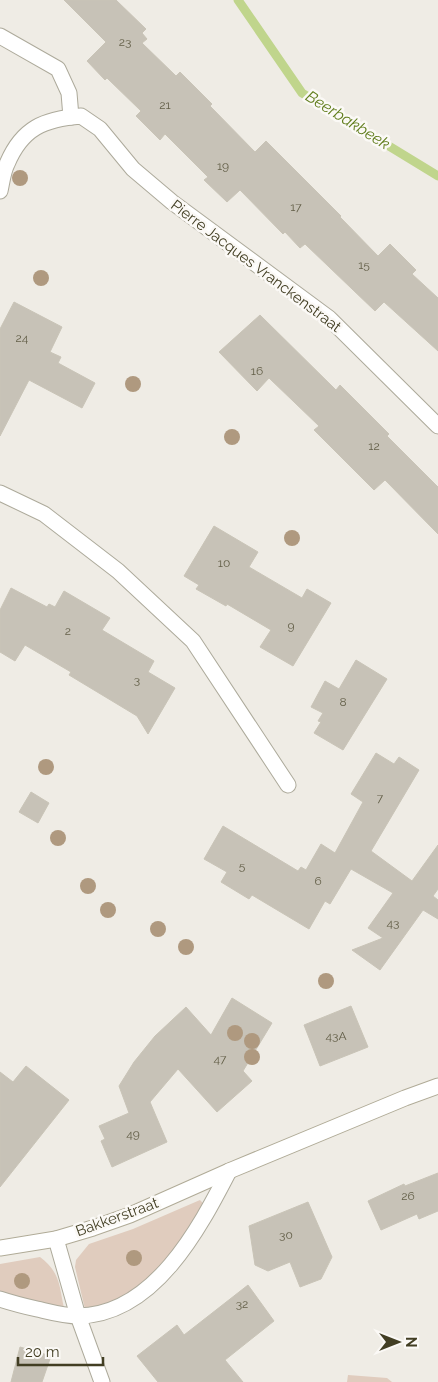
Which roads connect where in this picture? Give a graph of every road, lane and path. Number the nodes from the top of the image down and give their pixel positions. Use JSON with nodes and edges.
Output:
{"nodes":[{"id":1,"x":0,"y":36,"type":"edge"},
{"id":2,"x":71,"y":117,"type":"junction"},
{"id":3,"x":0,"y":191,"type":"edge"},
{"id":4,"x":438,"y":426,"type":"edge"},
{"id":5,"x":0,"y":493,"type":"edge"},
{"id":6,"x":288,"y":785,"type":"dead end"},
{"id":7,"x":438,"y":1086,"type":"edge"},
{"id":8,"x":229,"y":1171,"type":"junction"},
{"id":9,"x":56,"y":1239,"type":"junction"},
{"id":10,"x":0,"y":1248,"type":"edge"},
{"id":11,"x":0,"y":1299,"type":"edge"},
{"id":12,"x":78,"y":1316,"type":"junction"},
{"id":13,"x":102,"y":1382,"type":"edge"}],
"edges":[{"from":1,"to":2,"type":"street"},
{"from":2,"to":3,"type":"street"},
{"from":2,"to":4,"type":"street","name":"Pierre Jacques Vranckenstraat"},
{"from":5,"to":6,"type":"street"},
{"from":7,"to":8,"type":"street","name":"Bakkerstraat"},
{"from":8,"to":9,"type":"street","name":"Bakkerstraat"},
{"from":8,"to":12,"type":"street"},
{"from":9,"to":10,"type":"street","name":"Bakkerstraat"},
{"from":9,"to":12,"type":"street"},
{"from":11,"to":12,"type":"street"},
{"from":12,"to":13,"type":"street"}]}
